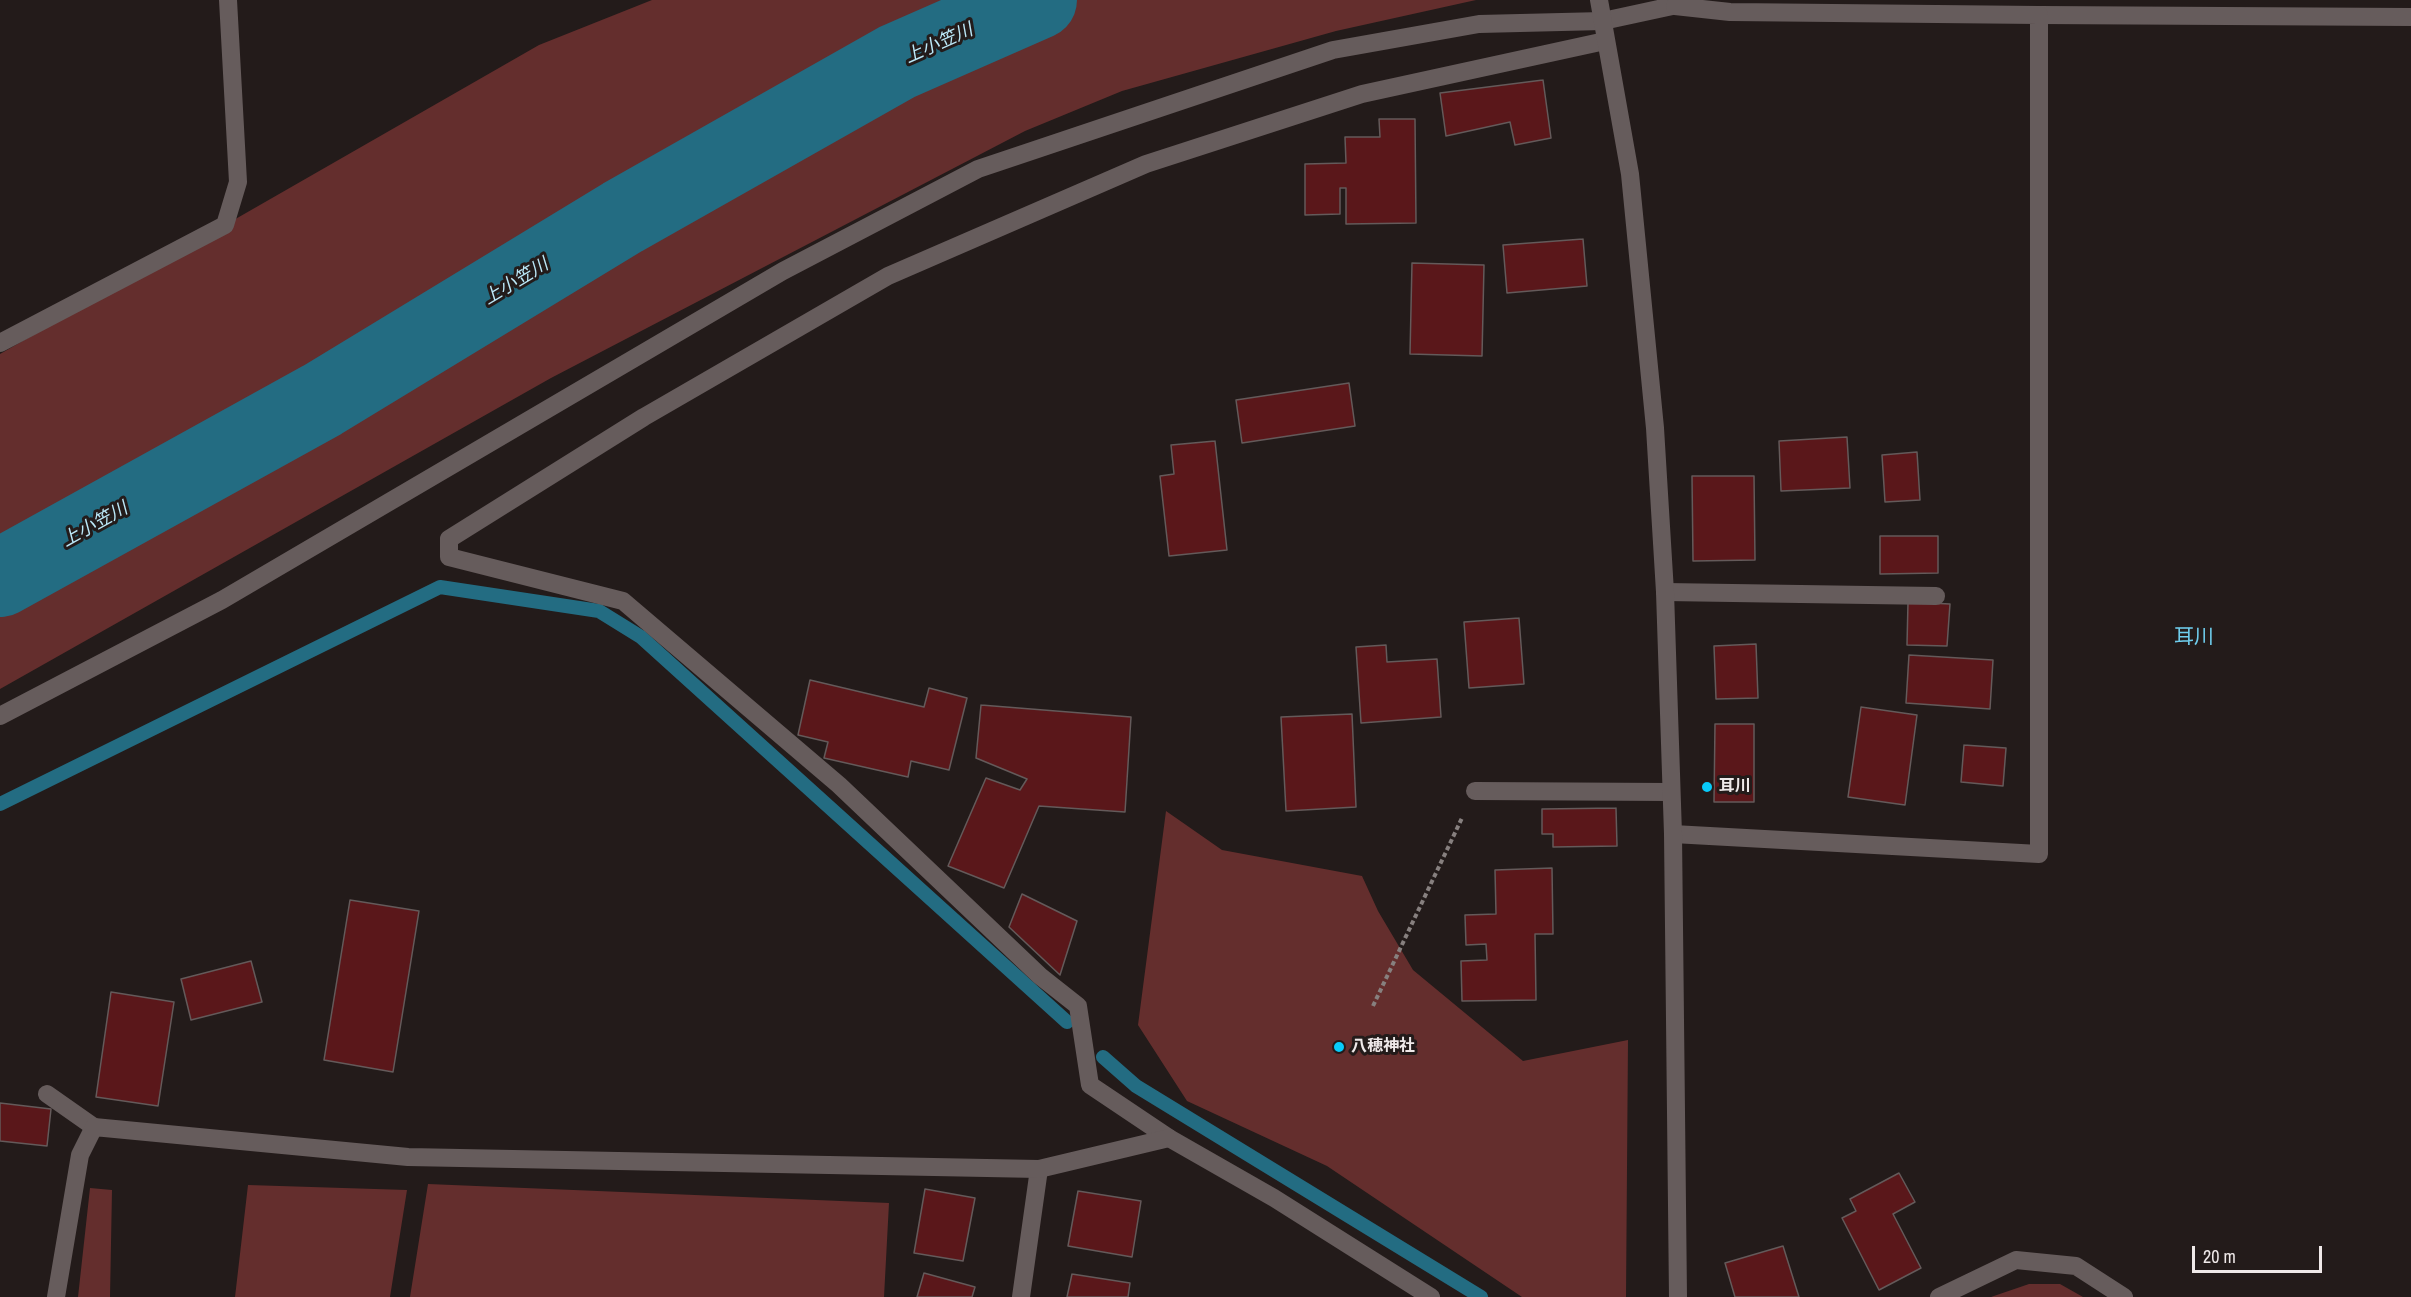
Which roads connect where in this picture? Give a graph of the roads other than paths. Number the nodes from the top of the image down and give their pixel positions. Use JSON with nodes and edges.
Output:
{"nodes":[{"id":1,"x":228,"y":0,"type":"edge"},
{"id":2,"x":1599,"y":0,"type":"edge"},
{"id":3,"x":1698,"y":0,"type":"edge"},
{"id":4,"x":1675,"y":6,"type":"junction"},
{"id":5,"x":2039,"y":15,"type":"junction"},
{"id":6,"x":2411,"y":17,"type":"edge"},
{"id":7,"x":1603,"y":21,"type":"junction"},
{"id":8,"x":1605,"y":41,"type":"junction"},
{"id":9,"x":0,"y":343,"type":"edge"},
{"id":10,"x":1665,"y":592,"type":"junction"},
{"id":11,"x":1936,"y":596,"type":"dead end"},
{"id":12,"x":0,"y":716,"type":"edge"},
{"id":13,"x":1475,"y":790,"type":"road end"},
{"id":14,"x":1670,"y":792,"type":"junction"},
{"id":15,"x":1673,"y":834,"type":"junction"},
{"id":16,"x":46,"y":1094,"type":"dead end"},
{"id":17,"x":94,"y":1127,"type":"junction"},
{"id":18,"x":1169,"y":1138,"type":"junction"},
{"id":19,"x":1039,"y":1169,"type":"junction"},
{"id":20,"x":56,"y":1297,"type":"edge"},
{"id":21,"x":1021,"y":1297,"type":"edge"},
{"id":22,"x":1431,"y":1297,"type":"edge"},
{"id":23,"x":1678,"y":1297,"type":"edge"},
{"id":24,"x":1940,"y":1297,"type":"edge"},
{"id":25,"x":2124,"y":1297,"type":"edge"}],
"edges":[{"from":1,"to":9,"type":"street"},
{"from":2,"to":7,"type":"street"},
{"from":3,"to":4,"type":"street"},
{"from":4,"to":5,"type":"street"},
{"from":4,"to":7,"type":"street"},
{"from":5,"to":6,"type":"street"},
{"from":5,"to":15,"type":"street"},
{"from":7,"to":8,"type":"street"},
{"from":7,"to":12,"type":"street"},
{"from":8,"to":10,"type":"street"},
{"from":8,"to":18,"type":"street"},
{"from":10,"to":11,"type":"street"},
{"from":10,"to":14,"type":"street"},
{"from":13,"to":14,"type":"street"},
{"from":14,"to":15,"type":"street"},
{"from":15,"to":23,"type":"street"},
{"from":16,"to":17,"type":"street"},
{"from":17,"to":19,"type":"street"},
{"from":17,"to":20,"type":"street"},
{"from":18,"to":19,"type":"street"},
{"from":18,"to":22,"type":"street"},
{"from":19,"to":21,"type":"street"},
{"from":24,"to":25,"type":"street"}]}
